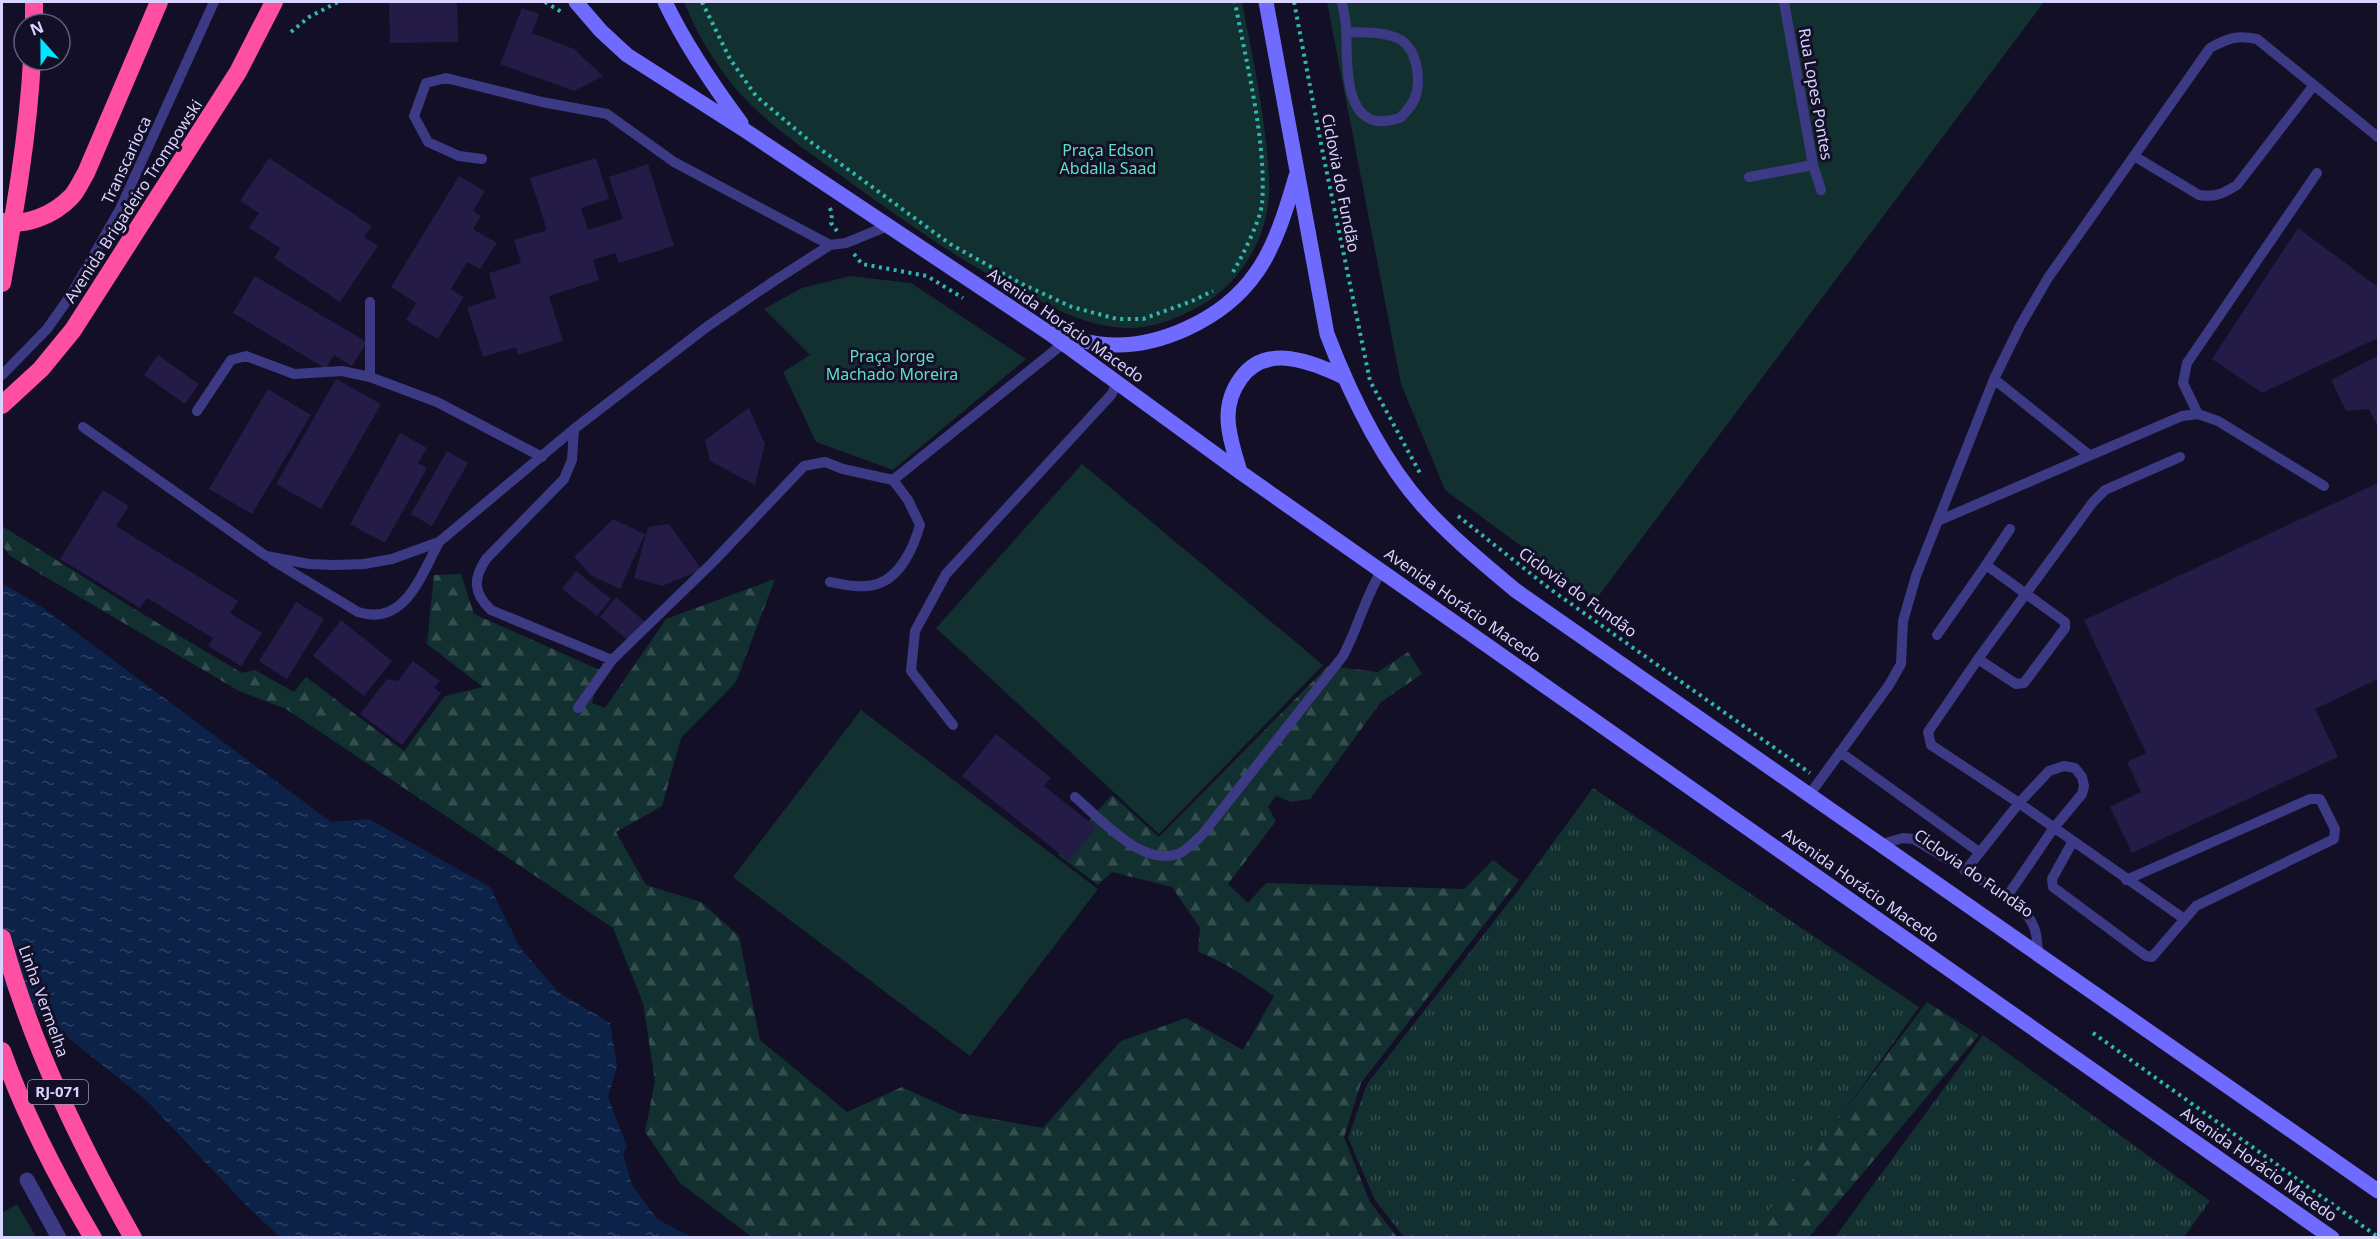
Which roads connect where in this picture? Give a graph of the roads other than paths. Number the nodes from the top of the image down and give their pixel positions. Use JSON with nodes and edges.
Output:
{"nodes":[{"id":1,"x":159,"y":2,"type":"edge"},
{"id":2,"x":214,"y":2,"type":"edge"},
{"id":3,"x":274,"y":2,"type":"edge"},
{"id":4,"x":576,"y":2,"type":"edge"},
{"id":5,"x":665,"y":2,"type":"edge"},
{"id":6,"x":1266,"y":2,"type":"edge"},
{"id":7,"x":1342,"y":2,"type":"edge"},
{"id":8,"x":1784,"y":2,"type":"edge"},
{"id":9,"x":1346,"y":32,"type":"junction"},
{"id":10,"x":31,"y":72,"type":"edge"},
{"id":11,"x":2314,"y":85,"type":"junction"},
{"id":12,"x":746,"y":131,"type":"junction"},
{"id":13,"x":2379,"y":137,"type":"edge"},
{"id":14,"x":2134,"y":156,"type":"junction"},
{"id":15,"x":482,"y":159,"type":"dead end"},
{"id":16,"x":1813,"y":165,"type":"junction"},
{"id":17,"x":2317,"y":173,"type":"dead end"},
{"id":18,"x":1297,"y":174,"type":"junction"},
{"id":19,"x":1749,"y":177,"type":"dead end"},
{"id":20,"x":1821,"y":190,"type":"dead end"},
{"id":21,"x":2,"y":222,"type":"edge"},
{"id":22,"x":890,"y":225,"type":"junction"},
{"id":23,"x":830,"y":245,"type":"junction"},
{"id":24,"x":2,"y":283,"type":"edge"},
{"id":25,"x":370,"y":302,"type":"dead end"},
{"id":26,"x":1049,"y":333,"type":"junction"},
{"id":27,"x":1064,"y":343,"type":"junction"},
{"id":28,"x":2,"y":375,"type":"edge"},
{"id":29,"x":370,"y":377,"type":"junction"},
{"id":30,"x":1344,"y":377,"type":"junction"},
{"id":31,"x":1994,"y":380,"type":"junction"},
{"id":32,"x":1118,"y":382,"type":"junction"},
{"id":33,"x":2,"y":405,"type":"edge"},
{"id":34,"x":197,"y":411,"type":"dead end"},
{"id":35,"x":2198,"y":414,"type":"junction"},
{"id":36,"x":83,"y":427,"type":"dead end"},
{"id":37,"x":574,"y":429,"type":"junction"},
{"id":38,"x":2089,"y":455,"type":"junction"},
{"id":39,"x":542,"y":457,"type":"junction"},
{"id":40,"x":2180,"y":457,"type":"dead end"},
{"id":41,"x":1240,"y":472,"type":"junction"},
{"id":42,"x":893,"y":480,"type":"junction"},
{"id":43,"x":2324,"y":486,"type":"dead end"},
{"id":44,"x":1938,"y":522,"type":"junction"},
{"id":45,"x":2010,"y":529,"type":"dead end"},
{"id":46,"x":439,"y":542,"type":"junction"},
{"id":47,"x":266,"y":556,"type":"junction"},
{"id":48,"x":1986,"y":565,"type":"junction"},
{"id":49,"x":1382,"y":570,"type":"junction"},
{"id":50,"x":830,"y":582,"type":"dead end"},
{"id":51,"x":2025,"y":593,"type":"junction"},
{"id":52,"x":1937,"y":635,"type":"dead end"},
{"id":53,"x":1978,"y":659,"type":"junction"},
{"id":54,"x":612,"y":660,"type":"junction"},
{"id":55,"x":578,"y":708,"type":"dead end"},
{"id":56,"x":952,"y":725,"type":"dead end"},
{"id":57,"x":1840,"y":752,"type":"junction"},
{"id":58,"x":1810,"y":794,"type":"junction"},
{"id":59,"x":1075,"y":797,"type":"dead end"},
{"id":60,"x":2019,"y":803,"type":"junction"},
{"id":61,"x":2053,"y":829,"type":"junction"},
{"id":62,"x":2073,"y":841,"type":"junction"},
{"id":63,"x":1882,"y":844,"type":"junction"},
{"id":64,"x":1979,"y":852,"type":"junction"},
{"id":65,"x":1965,"y":871,"type":"junction"},
{"id":66,"x":2126,"y":880,"type":"junction"},
{"id":67,"x":2006,"y":898,"type":"junction"},
{"id":68,"x":2183,"y":918,"type":"junction"},
{"id":69,"x":2,"y":938,"type":"edge"},
{"id":70,"x":2038,"y":952,"type":"junction"},
{"id":71,"x":2,"y":1051,"type":"edge"},
{"id":72,"x":27,"y":1180,"type":"dead end"},
{"id":73,"x":2379,"y":1191,"type":"edge"},
{"id":74,"x":59,"y":1238,"type":"edge"},
{"id":75,"x":93,"y":1238,"type":"edge"},
{"id":76,"x":133,"y":1238,"type":"edge"},
{"id":77,"x":2332,"y":1238,"type":"edge"}],
"edges":[{"from":1,"to":21,"type":"highway"},
{"from":2,"to":28,"type":"lane","name":"Transcarioca"},
{"from":3,"to":33,"type":"highway","name":"Avenida Brigadeiro Trompowski"},
{"from":4,"to":12,"type":"street","name":"Avenida Horácio Macedo"},
{"from":5,"to":12,"type":"street"},
{"from":6,"to":18,"type":"street"},
{"from":7,"to":9,"type":"lane"},
{"from":8,"to":16,"type":"lane","name":"Rua Lopes Pontes"},
{"from":9,"to":9,"type":"lane"},
{"from":10,"to":24,"type":"highway","bridge":true},
{"from":11,"to":13,"type":"lane"},
{"from":11,"to":14,"type":"lane"},
{"from":11,"to":14,"type":"lane"},
{"from":12,"to":22,"type":"street","name":"Avenida Horácio Macedo"},
{"from":14,"to":31,"type":"lane"},
{"from":15,"to":23,"type":"lane"},
{"from":16,"to":19,"type":"lane"},
{"from":16,"to":20,"type":"lane","name":"Rua Lopes Pontes"},
{"from":17,"to":35,"type":"lane"},
{"from":18,"to":26,"type":"street"},
{"from":18,"to":30,"type":"street"},
{"from":22,"to":23,"type":"lane"},
{"from":22,"to":26,"type":"street","name":"Avenida Horácio Macedo"},
{"from":23,"to":37,"type":"lane"},
{"from":25,"to":29,"type":"lane"},
{"from":26,"to":27,"type":"street","name":"Avenida Horácio Macedo"},
{"from":27,"to":32,"type":"street","name":"Avenida Horácio Macedo"},
{"from":27,"to":42,"type":"lane"},
{"from":29,"to":34,"type":"lane"},
{"from":29,"to":39,"type":"lane"},
{"from":30,"to":41,"type":"street"},
{"from":30,"to":58,"type":"street"},
{"from":31,"to":38,"type":"lane"},
{"from":31,"to":44,"type":"lane"},
{"from":32,"to":41,"type":"street","name":"Avenida Horácio Macedo"},
{"from":32,"to":56,"type":"lane"},
{"from":35,"to":38,"type":"lane"},
{"from":35,"to":43,"type":"lane"},
{"from":36,"to":47,"type":"lane"},
{"from":37,"to":39,"type":"lane"},
{"from":37,"to":54,"type":"lane"},
{"from":38,"to":44,"type":"lane"},
{"from":39,"to":46,"type":"lane"},
{"from":40,"to":51,"type":"lane"},
{"from":41,"to":49,"type":"street","name":"Avenida Horácio Macedo"},
{"from":42,"to":50,"type":"lane"},
{"from":42,"to":54,"type":"lane"},
{"from":44,"to":57,"type":"lane"},
{"from":45,"to":48,"type":"lane"},
{"from":46,"to":47,"type":"lane"},
{"from":46,"to":47,"type":"lane"},
{"from":48,"to":51,"type":"lane"},
{"from":48,"to":52,"type":"lane"},
{"from":49,"to":59,"type":"lane"},
{"from":49,"to":77,"type":"street","name":"Avenida Horácio Macedo"},
{"from":51,"to":53,"type":"lane"},
{"from":51,"to":53,"type":"lane"},
{"from":53,"to":60,"type":"lane"},
{"from":54,"to":55,"type":"lane"},
{"from":57,"to":58,"type":"lane"},
{"from":57,"to":64,"type":"lane"},
{"from":58,"to":63,"type":"street"},
{"from":60,"to":61,"type":"lane"},
{"from":60,"to":61,"type":"lane"},
{"from":60,"to":64,"type":"lane"},
{"from":61,"to":62,"type":"lane"},
{"from":61,"to":67,"type":"lane"},
{"from":62,"to":66,"type":"lane"},
{"from":62,"to":68,"type":"lane"},
{"from":63,"to":65,"type":"lane"},
{"from":63,"to":70,"type":"street"},
{"from":64,"to":65,"type":"lane"},
{"from":65,"to":67,"type":"lane"},
{"from":66,"to":68,"type":"lane"},
{"from":66,"to":68,"type":"lane"},
{"from":67,"to":70,"type":"lane"},
{"from":69,"to":76,"type":"highway","name":"Linha Vermelha","number":"RJ-071"},
{"from":70,"to":73,"type":"street"},
{"from":71,"to":75,"type":"highway","number":"RJ-071"},
{"from":72,"to":74,"type":"street"}]}
